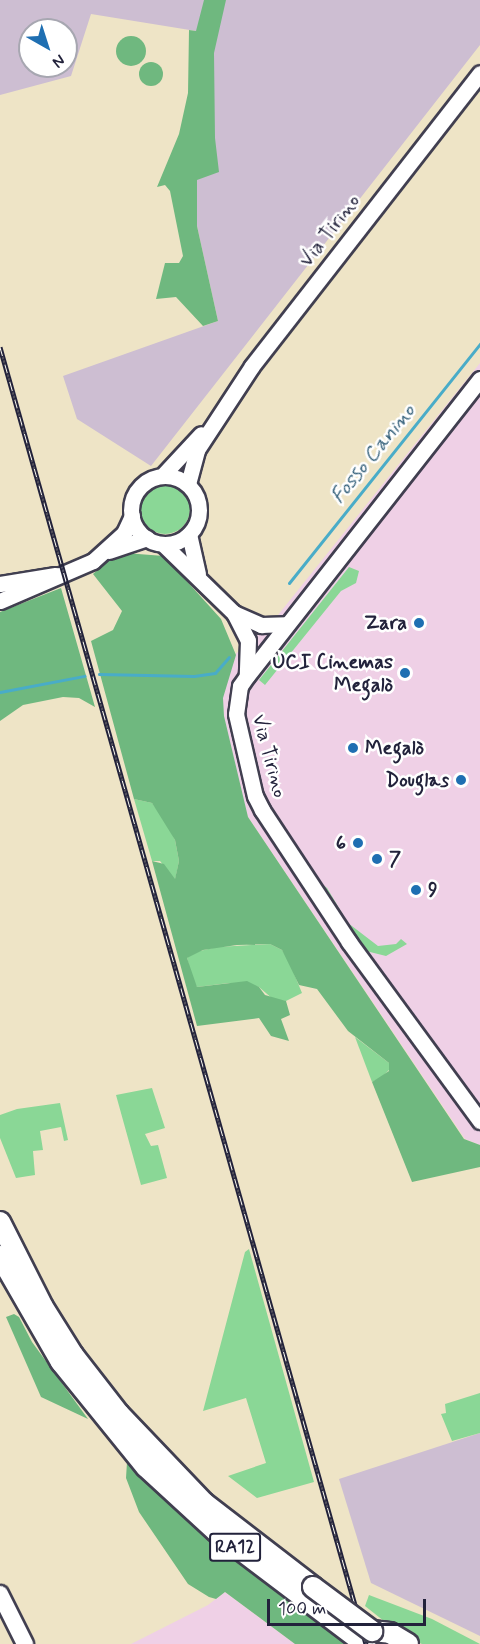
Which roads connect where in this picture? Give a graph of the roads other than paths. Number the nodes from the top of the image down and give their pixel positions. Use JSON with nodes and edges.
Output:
{"nodes":[{"id":1,"x":480,"y":73,"type":"edge"},
{"id":2,"x":480,"y":379,"type":"edge"},
{"id":3,"x":216,"y":417,"type":"junction"},
{"id":4,"x":162,"y":476,"type":"junction"},
{"id":5,"x":188,"y":484,"type":"junction"},
{"id":6,"x":132,"y":516,"type":"junction"},
{"id":7,"x":189,"y":534,"type":"junction"},
{"id":8,"x":147,"y":538,"type":"junction"},
{"id":9,"x":163,"y":544,"type":"junction"},
{"id":10,"x":106,"y":552,"type":"junction"},
{"id":11,"x":198,"y":574,"type":"junction"},
{"id":12,"x":58,"y":575,"type":"junction"},
{"id":13,"x":0,"y":584,"type":"edge"},
{"id":14,"x":0,"y":601,"type":"edge"},
{"id":15,"x":234,"y":613,"type":"junction"},
{"id":16,"x":285,"y":624,"type":"junction"},
{"id":17,"x":247,"y":676,"type":"junction"},
{"id":18,"x":480,"y":1121,"type":"edge"},
{"id":19,"x":0,"y":1222,"type":"edge"},
{"id":20,"x":0,"y":1256,"type":"edge"},
{"id":21,"x":150,"y":1461,"type":"junction"},
{"id":22,"x":0,"y":1594,"type":"edge"},
{"id":23,"x":379,"y":1638,"type":"edge"},
{"id":24,"x":25,"y":1644,"type":"edge"},
{"id":25,"x":408,"y":1644,"type":"edge"}],
"edges":[{"from":1,"to":3,"type":"street","name":"Via Tirino"},
{"from":2,"to":16,"type":"street","name":"Via Tirino"},
{"from":3,"to":4,"type":"street","name":"Via Tirino"},
{"from":3,"to":5,"type":"street","name":"Via Tirino"},
{"from":4,"to":5,"type":"street"},
{"from":4,"to":6,"type":"street"},
{"from":5,"to":7,"type":"street"},
{"from":6,"to":8,"type":"street"},
{"from":6,"to":10,"type":"street"},
{"from":7,"to":9,"type":"street"},
{"from":7,"to":11,"type":"street"},
{"from":8,"to":9,"type":"street"},
{"from":8,"to":10,"type":"street"},
{"from":9,"to":11,"type":"street"},
{"from":10,"to":12,"type":"street"},
{"from":11,"to":15,"type":"street"},
{"from":12,"to":13,"type":"street"},
{"from":12,"to":14,"type":"street"},
{"from":15,"to":16,"type":"street"},
{"from":15,"to":17,"type":"street"},
{"from":16,"to":17,"type":"street","name":"Via Tirino"},
{"from":17,"to":18,"type":"street","name":"Via Tirino"},
{"from":19,"to":21,"type":"highway","number":"RA12"},
{"from":20,"to":21,"type":"highway","number":"RA12"},
{"from":21,"to":23,"type":"highway","number":"RA12","bridge":true},
{"from":21,"to":23,"type":"highway","number":"RA12"},
{"from":22,"to":24,"type":"main road"},
{"from":23,"to":25,"type":"highway"}]}
